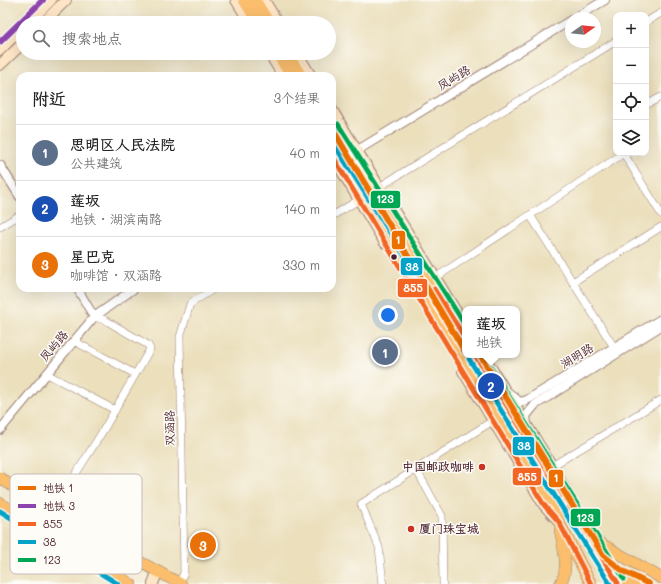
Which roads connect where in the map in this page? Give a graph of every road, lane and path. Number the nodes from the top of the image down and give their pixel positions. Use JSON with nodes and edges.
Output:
{"nodes":[{"id":1,"x":51,"y":0,"type":"edge"},
{"id":2,"x":66,"y":0,"type":"edge"},
{"id":3,"x":236,"y":0,"type":"edge"},
{"id":4,"x":244,"y":0,"type":"edge"},
{"id":5,"x":255,"y":0,"type":"edge"},
{"id":6,"x":264,"y":0,"type":"edge"},
{"id":7,"x":605,"y":0,"type":"edge"},
{"id":8,"x":585,"y":12,"type":"edge"},
{"id":9,"x":661,"y":13,"type":"edge"},
{"id":10,"x":35,"y":16,"type":"edge"},
{"id":11,"x":50,"y":16,"type":"edge"},
{"id":12,"x":246,"y":16,"type":"edge"},
{"id":13,"x":254,"y":16,"type":"edge"},
{"id":14,"x":265,"y":16,"type":"edge"},
{"id":15,"x":274,"y":16,"type":"edge"},
{"id":16,"x":649,"y":20,"type":"edge"},
{"id":17,"x":565,"y":24,"type":"edge"},
{"id":18,"x":16,"y":35,"type":"edge"},
{"id":19,"x":613,"y":43,"type":"edge"},
{"id":20,"x":0,"y":50,"type":"edge"},
{"id":21,"x":16,"y":50,"type":"edge"},
{"id":22,"x":273,"y":60,"type":"edge"},
{"id":23,"x":281,"y":60,"type":"edge"},
{"id":24,"x":291,"y":60,"type":"edge"},
{"id":25,"x":301,"y":60,"type":"edge"},
{"id":26,"x":0,"y":66,"type":"edge"},
{"id":27,"x":281,"y":72,"type":"edge"},
{"id":28,"x":289,"y":72,"type":"edge"},
{"id":29,"x":299,"y":72,"type":"edge"},
{"id":30,"x":309,"y":72,"type":"edge"},
{"id":31,"x":661,"y":97,"type":"edge"},
{"id":32,"x":649,"y":104,"type":"edge"},
{"id":33,"x":336,"y":131,"type":"edge"},
{"id":34,"x":336,"y":141,"type":"edge"},
{"id":35,"x":619,"y":156,"type":"edge"},
{"id":36,"x":626,"y":156,"type":"edge"},
{"id":37,"x":341,"y":158,"type":"edge"},
{"id":38,"x":0,"y":165,"type":"edge"},
{"id":39,"x":16,"y":191,"type":"edge"},
{"id":40,"x":369,"y":194,"type":"junction"},
{"id":41,"x":336,"y":214,"type":"edge"},
{"id":42,"x":530,"y":214,"type":"junction"},
{"id":43,"x":661,"y":214,"type":"edge"},
{"id":44,"x":16,"y":217,"type":"edge"},
{"id":45,"x":0,"y":227,"type":"edge"},
{"id":46,"x":661,"y":227,"type":"edge"},
{"id":47,"x":435,"y":278,"type":"junction"},
{"id":48,"x":573,"y":282,"type":"junction"},
{"id":49,"x":79,"y":292,"type":"edge"},
{"id":50,"x":129,"y":292,"type":"edge"},
{"id":51,"x":209,"y":292,"type":"edge"},
{"id":52,"x":94,"y":316,"type":"junction"},
{"id":53,"x":661,"y":319,"type":"edge"},
{"id":54,"x":462,"y":321,"type":"edge"},
{"id":55,"x":661,"y":326,"type":"edge"},
{"id":56,"x":462,"y":334,"type":"edge"},
{"id":57,"x":74,"y":341,"type":"junction"},
{"id":58,"x":614,"y":347,"type":"junction"},
{"id":59,"x":477,"y":358,"type":"edge"},
{"id":60,"x":485,"y":358,"type":"edge"},
{"id":61,"x":47,"y":374,"type":"junction"},
{"id":62,"x":135,"y":374,"type":"junction"},
{"id":63,"x":505,"y":390,"type":"junction"},
{"id":64,"x":661,"y":400,"type":"edge"},
{"id":65,"x":115,"y":410,"type":"junction"},
{"id":66,"x":494,"y":420,"type":"junction"},
{"id":67,"x":527,"y":424,"type":"junction"},
{"id":68,"x":0,"y":430,"type":"edge"},
{"id":69,"x":552,"y":466,"type":"junction"},
{"id":70,"x":416,"y":469,"type":"junction"},
{"id":71,"x":75,"y":474,"type":"edge"},
{"id":72,"x":0,"y":478,"type":"edge"},
{"id":73,"x":10,"y":485,"type":"edge"},
{"id":74,"x":0,"y":503,"type":"edge"},
{"id":75,"x":10,"y":509,"type":"edge"},
{"id":76,"x":559,"y":522,"type":"junction"},
{"id":77,"x":584,"y":525,"type":"junction"},
{"id":78,"x":598,"y":553,"type":"junction"},
{"id":79,"x":142,"y":564,"type":"edge"},
{"id":80,"x":157,"y":572,"type":"junction"},
{"id":81,"x":115,"y":574,"type":"edge"},
{"id":82,"x":661,"y":578,"type":"edge"},
{"id":83,"x":616,"y":583,"type":"edge"},
{"id":84,"x":131,"y":584,"type":"edge"},
{"id":85,"x":153,"y":584,"type":"edge"},
{"id":86,"x":156,"y":584,"type":"edge"},
{"id":87,"x":180,"y":584,"type":"edge"},
{"id":88,"x":383,"y":584,"type":"edge"},
{"id":89,"x":443,"y":584,"type":"edge"},
{"id":90,"x":560,"y":584,"type":"edge"},
{"id":91,"x":591,"y":584,"type":"edge"},
{"id":92,"x":640,"y":584,"type":"edge"}],
"edges":[{"from":1,"to":10,"type":"main road"},
{"from":2,"to":11,"type":"main road"},
{"from":3,"to":12,"type":"main road"},
{"from":4,"to":13,"type":"main road"},
{"from":5,"to":14,"type":"main road"},
{"from":6,"to":15,"type":"main road"},
{"from":7,"to":8,"type":"street"},
{"from":9,"to":16,"type":"street"},
{"from":17,"to":37,"type":"street","name":"凤屿路"},
{"from":18,"to":20,"type":"main road"},
{"from":19,"to":40,"type":"street"},
{"from":21,"to":26,"type":"main road"},
{"from":22,"to":27,"type":"main road"},
{"from":23,"to":28,"type":"main road"},
{"from":24,"to":29,"type":"main road"},
{"from":25,"to":30,"type":"main road"},
{"from":31,"to":32,"type":"street"},
{"from":33,"to":37,"type":"main road"},
{"from":34,"to":37,"type":"main road"},
{"from":35,"to":42,"type":"street"},
{"from":36,"to":43,"type":"street"},
{"from":37,"to":40,"type":"main road"},
{"from":37,"to":40,"type":"main road"},
{"from":38,"to":39,"type":"street"},
{"from":40,"to":41,"type":"street"},
{"from":40,"to":47,"type":"main road"},
{"from":40,"to":56,"type":"main road"},
{"from":40,"to":66,"type":"main road"},
{"from":40,"to":76,"type":"main road"},
{"from":42,"to":47,"type":"street"},
{"from":42,"to":48,"type":"street"},
{"from":44,"to":45,"type":"street"},
{"from":46,"to":48,"type":"street"},
{"from":47,"to":54,"type":"main road"},
{"from":48,"to":58,"type":"street"},
{"from":49,"to":52,"type":"street"},
{"from":50,"to":52,"type":"street","name":"凤屿路"},
{"from":51,"to":87,"type":"street","name":"双涵路"},
{"from":52,"to":57,"type":"street","name":"凤屿路"},
{"from":52,"to":62,"type":"street"},
{"from":53,"to":58,"type":"street","name":"湖明路"},
{"from":55,"to":67,"type":"street","name":"湖明路"},
{"from":57,"to":61,"type":"street","name":"凤屿路"},
{"from":57,"to":62,"type":"street"},
{"from":58,"to":63,"type":"street","name":"湖明路"},
{"from":59,"to":78,"type":"main road"},
{"from":60,"to":63,"type":"main road"},
{"from":61,"to":65,"type":"street"},
{"from":61,"to":68,"type":"street","name":"凤屿路"},
{"from":62,"to":65,"type":"street"},
{"from":63,"to":67,"type":"main road"},
{"from":64,"to":69,"type":"street"},
{"from":65,"to":71,"type":"street"},
{"from":66,"to":70,"type":"street"},
{"from":66,"to":76,"type":"main road"},
{"from":67,"to":69,"type":"main road"},
{"from":69,"to":77,"type":"main road"},
{"from":70,"to":88,"type":"street"},
{"from":70,"to":89,"type":"street"},
{"from":72,"to":73,"type":"main road"},
{"from":74,"to":75,"type":"main road"},
{"from":76,"to":90,"type":"main road"},
{"from":76,"to":91,"type":"main road"},
{"from":77,"to":78,"type":"main road"},
{"from":77,"to":82,"type":"main road"},
{"from":78,"to":83,"type":"main road"},
{"from":79,"to":80,"type":"main road"},
{"from":80,"to":85,"type":"main road"},
{"from":80,"to":86,"type":"main road"},
{"from":80,"to":87,"type":"main road"},
{"from":81,"to":84,"type":"main road"},
{"from":83,"to":92,"type":"main road"}]}
